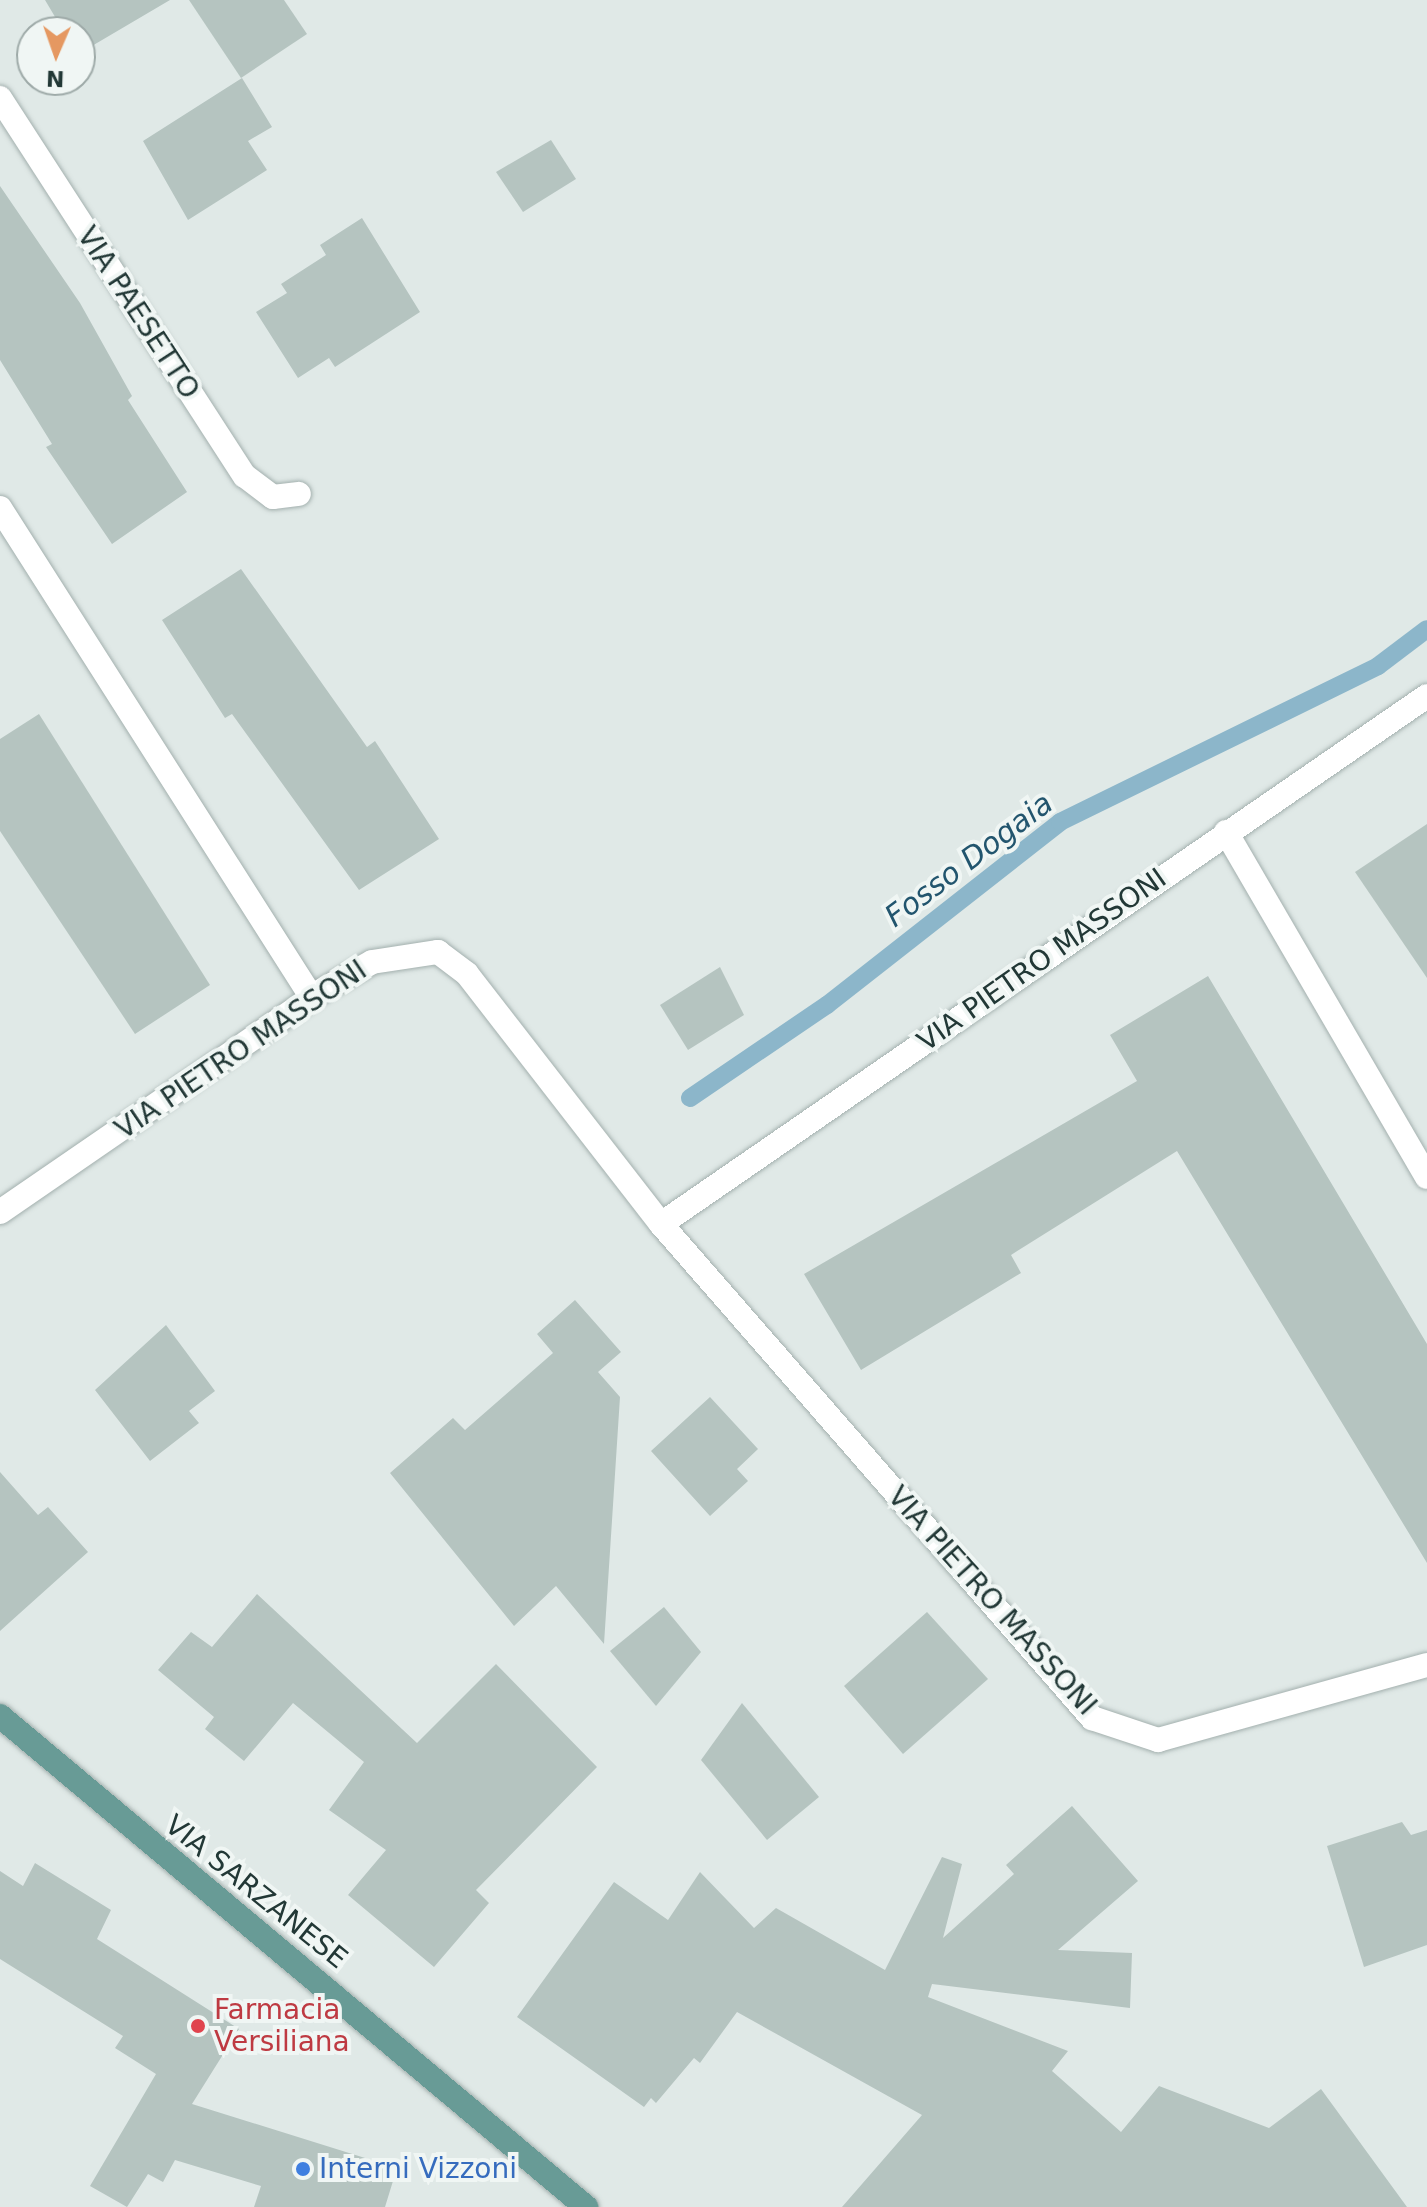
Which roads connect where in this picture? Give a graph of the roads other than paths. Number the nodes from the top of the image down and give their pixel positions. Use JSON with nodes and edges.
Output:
{"nodes":[{"id":1,"x":0,"y":98,"type":"edge"},
{"id":2,"x":299,"y":494,"type":"dead end"},
{"id":3,"x":0,"y":508,"type":"edge"},
{"id":4,"x":1427,"y":696,"type":"edge"},
{"id":5,"x":1226,"y":832,"type":"junction"},
{"id":6,"x":312,"y":998,"type":"junction"},
{"id":7,"x":1427,"y":1177,"type":"edge"},
{"id":8,"x":0,"y":1212,"type":"edge"},
{"id":9,"x":661,"y":1224,"type":"junction"},
{"id":10,"x":1427,"y":1665,"type":"edge"},
{"id":11,"x":0,"y":1716,"type":"edge"},
{"id":12,"x":586,"y":2207,"type":"edge"}],
"edges":[{"from":1,"to":2,"type":"street","name":"VIA PAESETTO"},
{"from":3,"to":6,"type":"street"},
{"from":4,"to":5,"type":"street","name":"VIA PIETRO MASSONI"},
{"from":5,"to":7,"type":"street"},
{"from":5,"to":9,"type":"street","name":"VIA PIETRO MASSONI"},
{"from":6,"to":8,"type":"street","name":"VIA PIETRO MASSONI"},
{"from":6,"to":9,"type":"street","name":"VIA PIETRO MASSONI"},
{"from":9,"to":10,"type":"street","name":"VIA PIETRO MASSONI"},
{"from":11,"to":12,"type":"main road","name":"VIA SARZANESE"}]}
